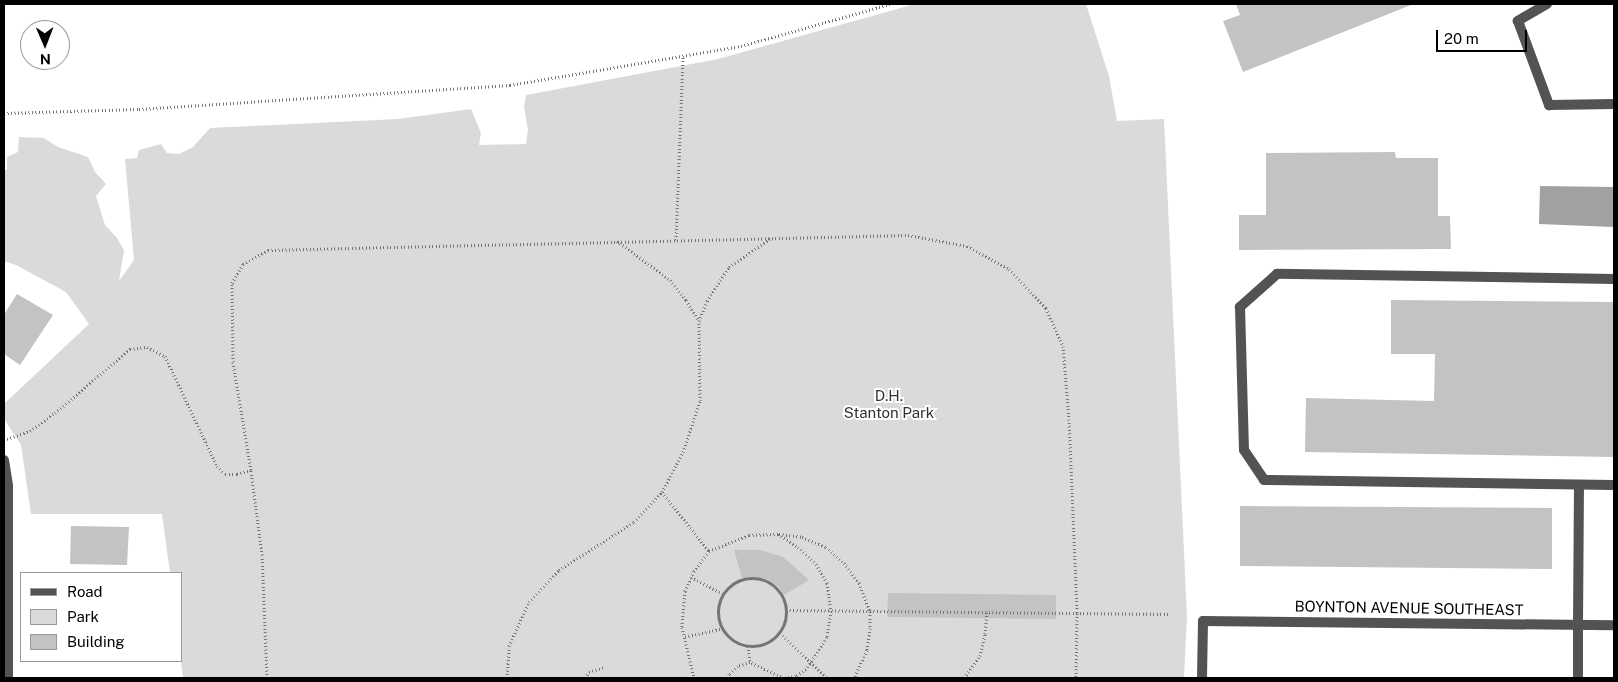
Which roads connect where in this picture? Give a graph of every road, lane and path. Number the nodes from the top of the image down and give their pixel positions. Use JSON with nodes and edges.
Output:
{"nodes":[{"id":1,"x":890,"y":4,"type":"edge"},
{"id":2,"x":1547,"y":4,"type":"edge"},
{"id":3,"x":683,"y":56,"type":"junction"},
{"id":4,"x":1614,"y":104,"type":"edge"},
{"id":5,"x":4,"y":113,"type":"edge"},
{"id":6,"x":772,"y":238,"type":"junction"},
{"id":7,"x":616,"y":240,"type":"junction"},
{"id":8,"x":676,"y":240,"type":"junction"},
{"id":9,"x":1614,"y":279,"type":"edge"},
{"id":10,"x":699,"y":321,"type":"junction"},
{"id":11,"x":4,"y":440,"type":"edge"},
{"id":12,"x":4,"y":460,"type":"edge"},
{"id":13,"x":251,"y":470,"type":"junction"},
{"id":14,"x":1580,"y":484,"type":"junction"},
{"id":15,"x":1614,"y":485,"type":"edge"},
{"id":16,"x":662,"y":492,"type":"junction"},
{"id":17,"x":778,"y":534,"type":"junction"},
{"id":18,"x":709,"y":550,"type":"junction"},
{"id":19,"x":691,"y":577,"type":"junction"},
{"id":20,"x":723,"y":594,"type":"junction"},
{"id":21,"x":786,"y":610,"type":"junction"},
{"id":22,"x":830,"y":611,"type":"junction"},
{"id":23,"x":870,"y":611,"type":"junction"},
{"id":24,"x":987,"y":612,"type":"junction"},
{"id":25,"x":1077,"y":613,"type":"junction"},
{"id":26,"x":1168,"y":614,"type":"dead end"},
{"id":27,"x":1578,"y":625,"type":"junction"},
{"id":28,"x":1614,"y":625,"type":"edge"},
{"id":29,"x":721,"y":629,"type":"junction"},
{"id":30,"x":780,"y":633,"type":"junction"},
{"id":31,"x":685,"y":637,"type":"junction"},
{"id":32,"x":748,"y":646,"type":"junction"},
{"id":33,"x":750,"y":662,"type":"junction"},
{"id":34,"x":811,"y":663,"type":"junction"},
{"id":35,"x":604,"y":667,"type":"dead end"},
{"id":36,"x":8,"y":678,"type":"edge"},
{"id":37,"x":267,"y":678,"type":"edge"},
{"id":38,"x":507,"y":678,"type":"edge"},
{"id":39,"x":585,"y":678,"type":"edge"},
{"id":40,"x":694,"y":678,"type":"edge"},
{"id":41,"x":728,"y":678,"type":"edge"},
{"id":42,"x":827,"y":678,"type":"edge"},
{"id":43,"x":854,"y":678,"type":"edge"},
{"id":44,"x":964,"y":678,"type":"edge"},
{"id":45,"x":1076,"y":678,"type":"edge"},
{"id":46,"x":1202,"y":678,"type":"edge"},
{"id":47,"x":1578,"y":678,"type":"edge"}],
"edges":[{"from":1,"to":3,"type":"path"},
{"from":2,"to":4,"type":"street"},
{"from":3,"to":5,"type":"path"},
{"from":3,"to":8,"type":"path"},
{"from":6,"to":8,"type":"path"},
{"from":6,"to":10,"type":"path"},
{"from":6,"to":25,"type":"path"},
{"from":7,"to":8,"type":"path"},
{"from":7,"to":10,"type":"path"},
{"from":7,"to":13,"type":"path"},
{"from":9,"to":14,"type":"street"},
{"from":10,"to":16,"type":"path"},
{"from":11,"to":13,"type":"path"},
{"from":12,"to":36,"type":"street"},
{"from":13,"to":37,"type":"path"},
{"from":14,"to":15,"type":"street"},
{"from":14,"to":27,"type":"street"},
{"from":16,"to":18,"type":"path"},
{"from":16,"to":38,"type":"path"},
{"from":17,"to":18,"type":"path"},
{"from":17,"to":22,"type":"path"},
{"from":17,"to":23,"type":"path"},
{"from":18,"to":19,"type":"path"},
{"from":19,"to":20,"type":"path"},
{"from":19,"to":31,"type":"path"},
{"from":20,"to":21,"type":"path"},
{"from":20,"to":29,"type":"path"},
{"from":21,"to":22,"type":"path"},
{"from":21,"to":30,"type":"path"},
{"from":22,"to":23,"type":"path"},
{"from":22,"to":34,"type":"path"},
{"from":23,"to":24,"type":"path"},
{"from":23,"to":43,"type":"path"},
{"from":24,"to":25,"type":"path"},
{"from":24,"to":44,"type":"path"},
{"from":25,"to":26,"type":"path"},
{"from":25,"to":45,"type":"path"},
{"from":27,"to":28,"type":"street","name":"BOYNTON AVENUE SOUTHEAST"},
{"from":27,"to":46,"type":"street","name":"BOYNTON AVENUE SOUTHEAST"},
{"from":27,"to":47,"type":"street"},
{"from":29,"to":31,"type":"path"},
{"from":29,"to":32,"type":"path"},
{"from":30,"to":32,"type":"path"},
{"from":30,"to":34,"type":"path"},
{"from":31,"to":40,"type":"path"},
{"from":32,"to":33,"type":"path"},
{"from":33,"to":34,"type":"path"},
{"from":33,"to":41,"type":"path"},
{"from":34,"to":42,"type":"path"},
{"from":35,"to":39,"type":"path"}]}
